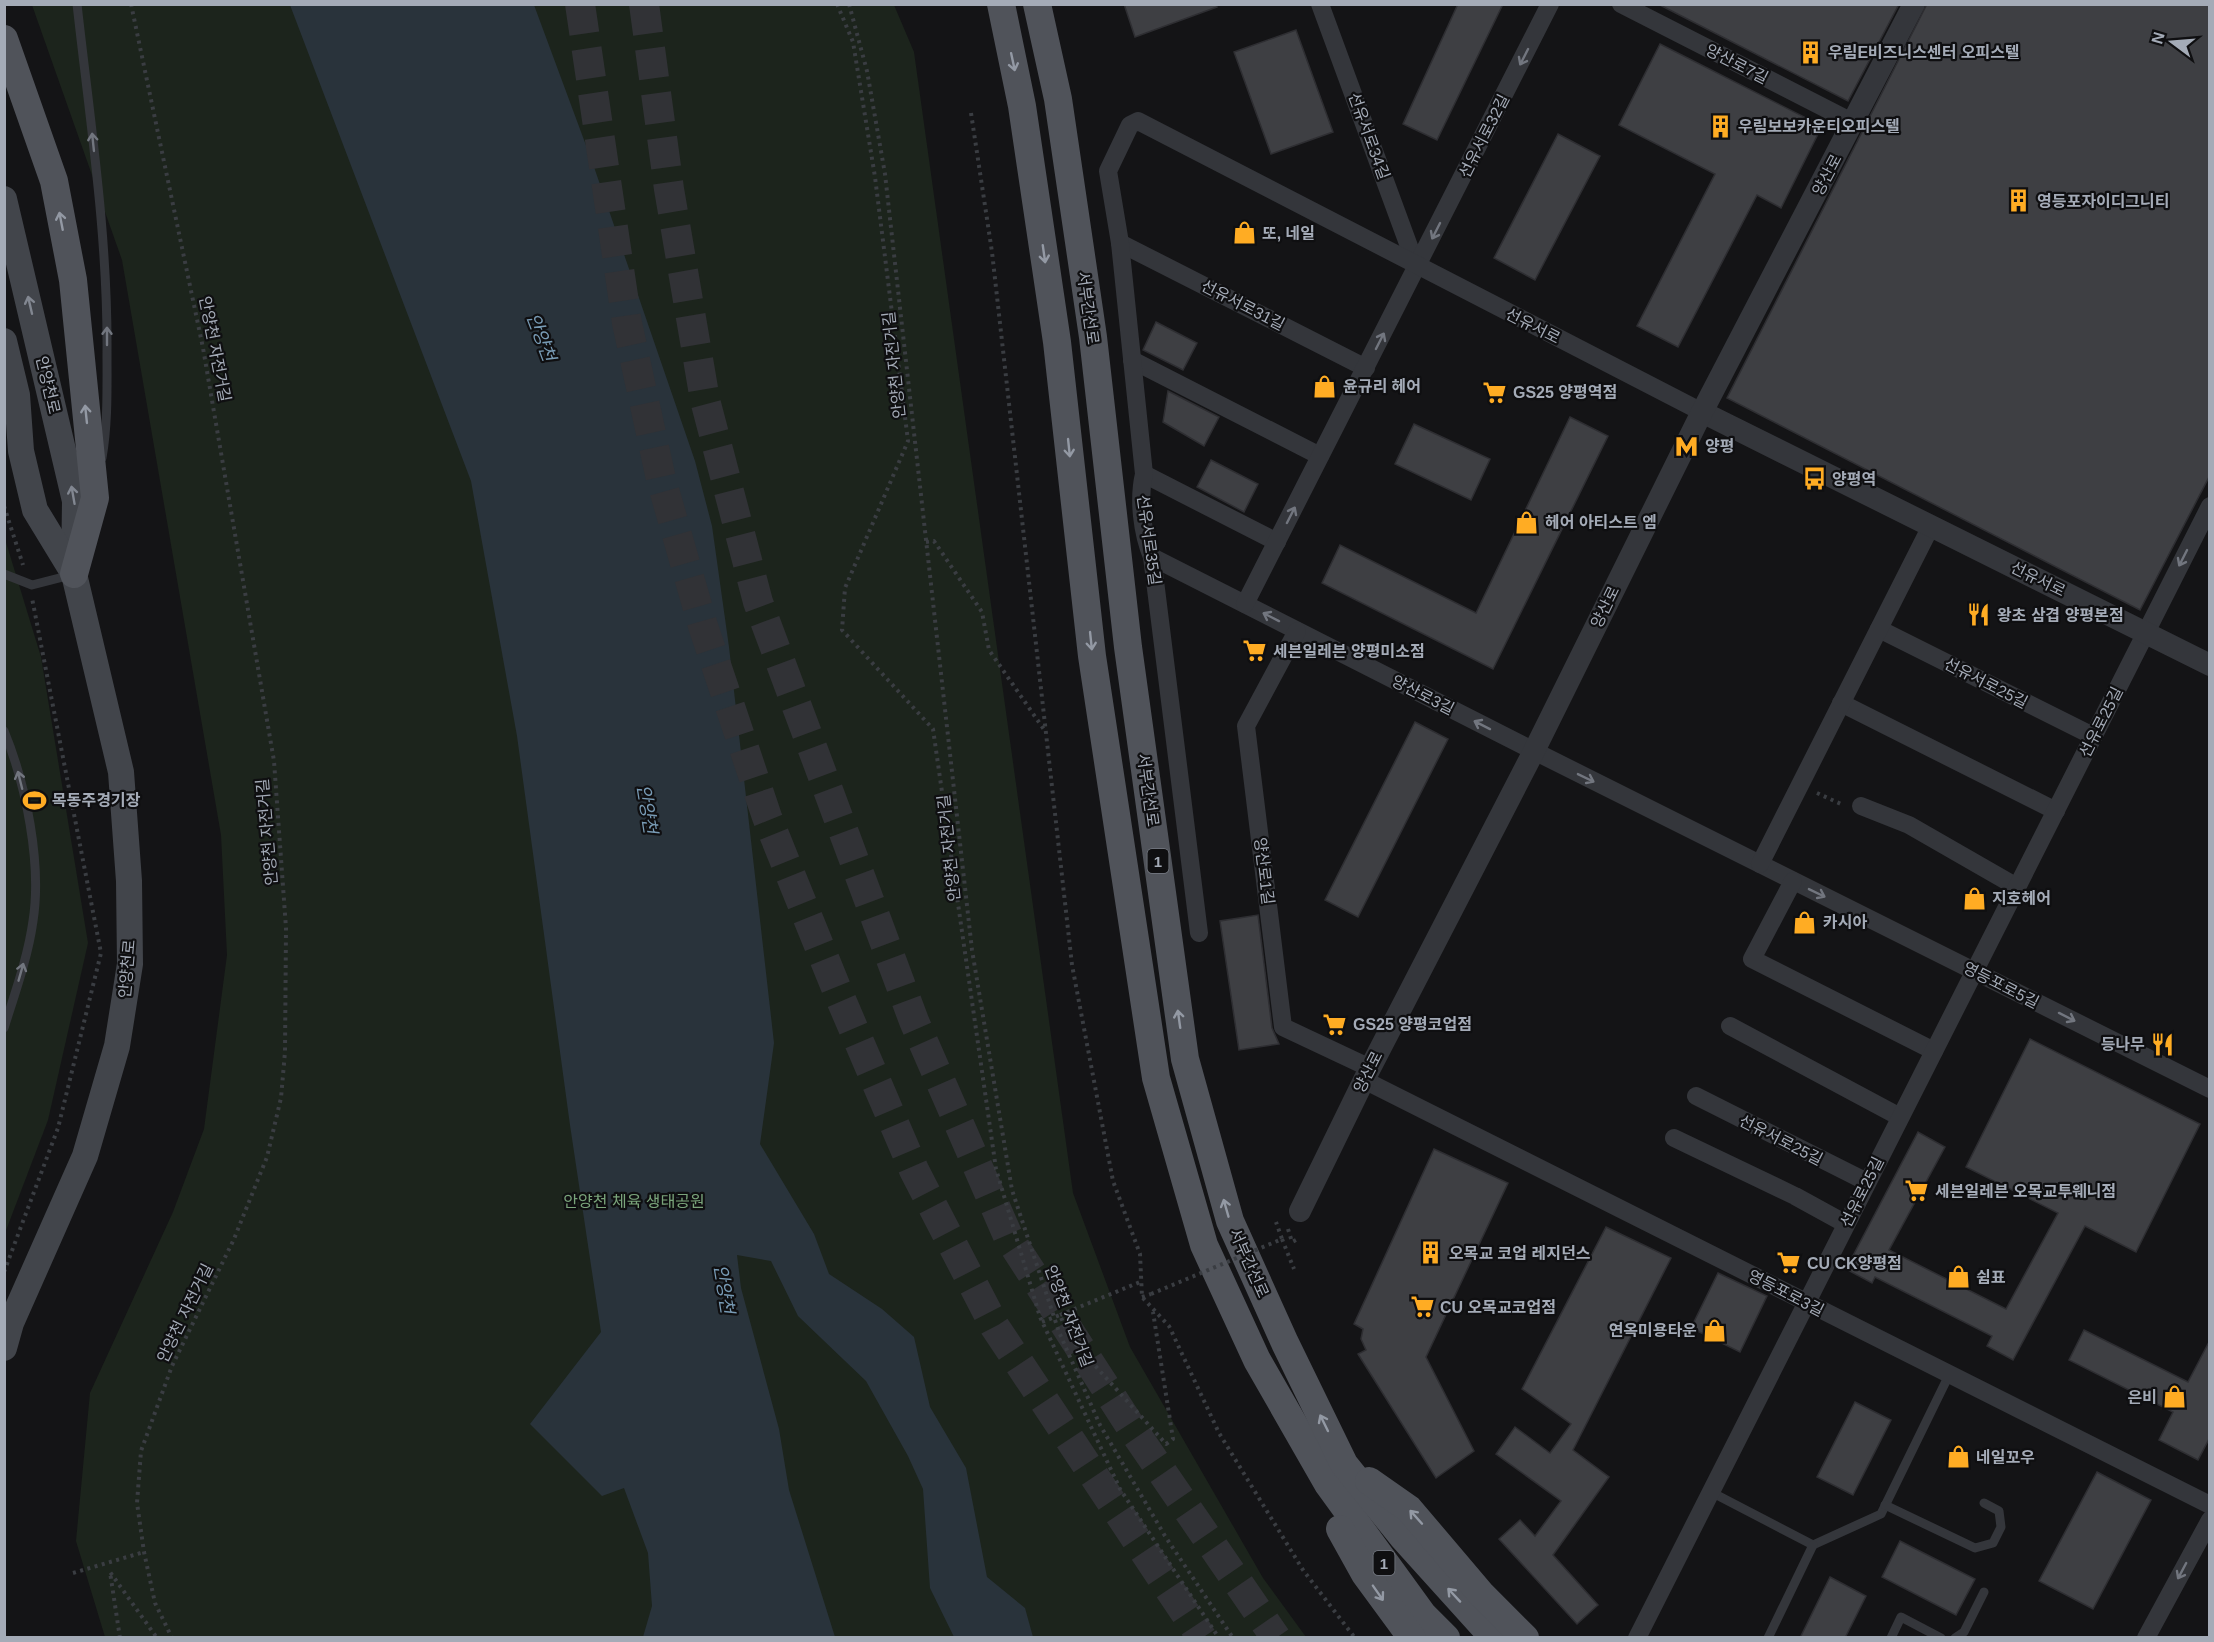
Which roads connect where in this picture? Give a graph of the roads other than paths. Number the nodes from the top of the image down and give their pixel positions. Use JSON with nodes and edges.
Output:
{"nodes":[{"id":1,"x":77,"y":4,"type":"edge"},
{"id":2,"x":1001,"y":4,"type":"edge"},
{"id":3,"x":1037,"y":4,"type":"edge"},
{"id":4,"x":1320,"y":4,"type":"edge"},
{"id":5,"x":1550,"y":4,"type":"edge"},
{"id":6,"x":1621,"y":4,"type":"edge"},
{"id":7,"x":1914,"y":4,"type":"edge"},
{"id":8,"x":4,"y":39,"type":"edge"},
{"id":9,"x":1138,"y":121,"type":"joint"},
{"id":10,"x":1854,"y":123,"type":"junction"},
{"id":11,"x":4,"y":199,"type":"edge"},
{"id":12,"x":1120,"y":243,"type":"junction"},
{"id":13,"x":1417,"y":268,"type":"junction"},
{"id":14,"x":4,"y":341,"type":"edge"},
{"id":15,"x":1132,"y":360,"type":"junction"},
{"id":16,"x":1366,"y":368,"type":"junction"},
{"id":17,"x":1702,"y":412,"type":"junction"},
{"id":18,"x":4,"y":423,"type":"edge"},
{"id":19,"x":21,"y":451,"type":"junction"},
{"id":20,"x":1320,"y":456,"type":"junction"},
{"id":21,"x":1144,"y":474,"type":"junction"},
{"id":22,"x":95,"y":498,"type":"junction"},
{"id":23,"x":2210,"y":506,"type":"edge"},
{"id":24,"x":1931,"y":526,"type":"junction"},
{"id":25,"x":1277,"y":542,"type":"junction"},
{"id":26,"x":1152,"y":557,"type":"junction"},
{"id":27,"x":4,"y":574,"type":"edge"},
{"id":28,"x":74,"y":574,"type":"junction"},
{"id":29,"x":1245,"y":604,"type":"junction"},
{"id":30,"x":1879,"y":629,"type":"junction"},
{"id":31,"x":1297,"y":631,"type":"junction"},
{"id":32,"x":2146,"y":633,"type":"junction"},
{"id":33,"x":2210,"y":665,"type":"edge"},
{"id":34,"x":1841,"y":703,"type":"junction"},
{"id":35,"x":4,"y":731,"type":"edge"},
{"id":36,"x":2094,"y":736,"type":"junction"},
{"id":37,"x":1534,"y":752,"type":"junction"},
{"id":38,"x":1862,"y":806,"type":"road end"},
{"id":39,"x":2056,"y":811,"type":"junction"},
{"id":40,"x":1760,"y":864,"type":"junction"},
{"id":41,"x":1792,"y":881,"type":"junction"},
{"id":42,"x":2017,"y":887,"type":"junction"},
{"id":43,"x":1199,"y":933,"type":"dead end"},
{"id":44,"x":1974,"y":971,"type":"junction"},
{"id":45,"x":1730,"y":1026,"type":"dead end"},
{"id":46,"x":4,"y":1028,"type":"edge"},
{"id":47,"x":1934,"y":1051,"type":"junction"},
{"id":48,"x":1367,"y":1074,"type":"junction"},
{"id":49,"x":2210,"y":1089,"type":"edge"},
{"id":50,"x":1696,"y":1096,"type":"dead end"},
{"id":51,"x":1900,"y":1117,"type":"junction"},
{"id":52,"x":1674,"y":1138,"type":"dead end"},
{"id":53,"x":1867,"y":1182,"type":"junction"},
{"id":54,"x":1300,"y":1212,"type":"dead end"},
{"id":55,"x":1846,"y":1224,"type":"junction"},
{"id":56,"x":1806,"y":1303,"type":"junction"},
{"id":57,"x":4,"y":1348,"type":"edge"},
{"id":58,"x":1949,"y":1375,"type":"junction"},
{"id":59,"x":1336,"y":1474,"type":"junction"},
{"id":60,"x":1710,"y":1492,"type":"junction"},
{"id":61,"x":1984,"y":1503,"type":"dead end"},
{"id":62,"x":1885,"y":1505,"type":"junction"},
{"id":63,"x":2210,"y":1505,"type":"edge"},
{"id":64,"x":2210,"y":1520,"type":"edge"},
{"id":65,"x":1814,"y":1545,"type":"junction"},
{"id":66,"x":1984,"y":1592,"type":"dead end"},
{"id":67,"x":1412,"y":1638,"type":"edge"},
{"id":68,"x":1446,"y":1638,"type":"edge"},
{"id":69,"x":1494,"y":1638,"type":"edge"},
{"id":70,"x":1525,"y":1638,"type":"edge"},
{"id":71,"x":1637,"y":1638,"type":"edge"},
{"id":72,"x":1768,"y":1638,"type":"edge"},
{"id":73,"x":1891,"y":1638,"type":"edge"},
{"id":74,"x":1941,"y":1638,"type":"edge"},
{"id":75,"x":1955,"y":1638,"type":"edge"},
{"id":76,"x":2146,"y":1638,"type":"edge"}],
"edges":[{"from":22,"to":1,"type":"lane","one_way":true},
{"from":2,"to":59,"type":"main road","name":"서부간선로","number":"1","one_way":true},
{"from":59,"to":3,"type":"main road","name":"서부간선로","number":"1","one_way":true},
{"from":4,"to":13,"type":"street","name":"선유서로34길"},
{"from":5,"to":13,"type":"street","name":"선유서로32길","one_way":true},
{"from":6,"to":10,"type":"street","name":"양산로7길"},
{"from":7,"to":10,"type":"street","name":"양산로"},
{"from":22,"to":8,"type":"main road","one_way":true},
{"from":9,"to":12,"type":"street","name":"선유서로35길"},
{"from":9,"to":13,"type":"street","name":"선유서로"},
{"from":10,"to":17,"type":"street","name":"양산로"},
{"from":28,"to":11,"type":"main road","name":"안양천로","one_way":true},
{"from":12,"to":15,"type":"street","name":"선유서로35길"},
{"from":12,"to":16,"type":"street","name":"선유서로31길"},
{"from":16,"to":13,"type":"street","one_way":true},
{"from":13,"to":17,"type":"street","name":"선유서로"},
{"from":14,"to":19,"type":"main road","name":"안양천로"},
{"from":15,"to":20,"type":"street"},
{"from":15,"to":21,"type":"street","name":"선유서로35길"},
{"from":16,"to":20,"type":"street"},
{"from":17,"to":24,"type":"street","name":"선유서로"},
{"from":17,"to":37,"type":"street","name":"양산로"},
{"from":18,"to":19,"type":"main road"},
{"from":19,"to":28,"type":"main road","name":"안양천로"},
{"from":25,"to":20,"type":"street","one_way":true},
{"from":21,"to":25,"type":"street"},
{"from":21,"to":26,"type":"street","name":"선유서로35길"},
{"from":22,"to":28,"type":"main road"},
{"from":23,"to":32,"type":"street","name":"선유로25길","one_way":true},
{"from":24,"to":30,"type":"street"},
{"from":24,"to":32,"type":"street","name":"선유서로"},
{"from":25,"to":29,"type":"street"},
{"from":26,"to":29,"type":"street","name":"양산로3길"},
{"from":26,"to":43,"type":"street","name":"선유서로35길"},
{"from":27,"to":28,"type":"lane"},
{"from":28,"to":57,"type":"main road","name":"안양천로"},
{"from":31,"to":29,"type":"street","name":"양산로3길","one_way":true},
{"from":30,"to":34,"type":"street"},
{"from":30,"to":36,"type":"street","name":"선유서로25길"},
{"from":37,"to":31,"type":"street","name":"양산로3길","one_way":true},
{"from":31,"to":48,"type":"street","name":"양산로1길"},
{"from":32,"to":33,"type":"street","name":"선유서로"},
{"from":32,"to":36,"type":"street","name":"선유로25길"},
{"from":34,"to":39,"type":"street"},
{"from":34,"to":40,"type":"street"},
{"from":46,"to":35,"type":"lane","one_way":true},
{"from":36,"to":39,"type":"street","name":"선유로25길"},
{"from":37,"to":40,"type":"street","name":"영등포로5길","one_way":true},
{"from":37,"to":48,"type":"street","name":"양산로"},
{"from":38,"to":42,"type":"street"},
{"from":39,"to":42,"type":"street","name":"선유로25길"},
{"from":40,"to":41,"type":"street","name":"영등포로5길"},
{"from":41,"to":44,"type":"street","name":"영등포로5길","one_way":true},
{"from":41,"to":47,"type":"street"},
{"from":42,"to":44,"type":"street","name":"선유로25길"},
{"from":44,"to":47,"type":"street","name":"선유로25길"},
{"from":44,"to":49,"type":"street","name":"영등포로5길","one_way":true},
{"from":45,"to":51,"type":"street"},
{"from":47,"to":51,"type":"street","name":"선유로25길"},
{"from":48,"to":54,"type":"street","name":"양산로"},
{"from":48,"to":56,"type":"street","name":"영등포로3길"},
{"from":50,"to":53,"type":"street","name":"선유서로25길"},
{"from":51,"to":53,"type":"street","name":"선유로25길"},
{"from":52,"to":55,"type":"street"},
{"from":53,"to":55,"type":"street","name":"선유로25길"},
{"from":55,"to":56,"type":"street","name":"선유로25길"},
{"from":56,"to":58,"type":"street","name":"영등포로3길"},
{"from":56,"to":60,"type":"street","name":"선유로25길"},
{"from":58,"to":62,"type":"lane"},
{"from":58,"to":63,"type":"street","name":"영등포로3길"},
{"from":59,"to":67,"type":"main road","one_way":true},
{"from":59,"to":68,"type":"main road","name":"서부간선로","number":"1"},
{"from":69,"to":59,"type":"main road","name":"서부간선로","number":"1","one_way":true},
{"from":70,"to":59,"type":"main road","one_way":true},
{"from":60,"to":65,"type":"lane"},
{"from":60,"to":71,"type":"street","name":"선유로25길"},
{"from":61,"to":62,"type":"lane"},
{"from":62,"to":65,"type":"lane"},
{"from":64,"to":76,"type":"street","one_way":true},
{"from":65,"to":72,"type":"lane"},
{"from":66,"to":75,"type":"lane"},
{"from":73,"to":74,"type":"lane"}]}
